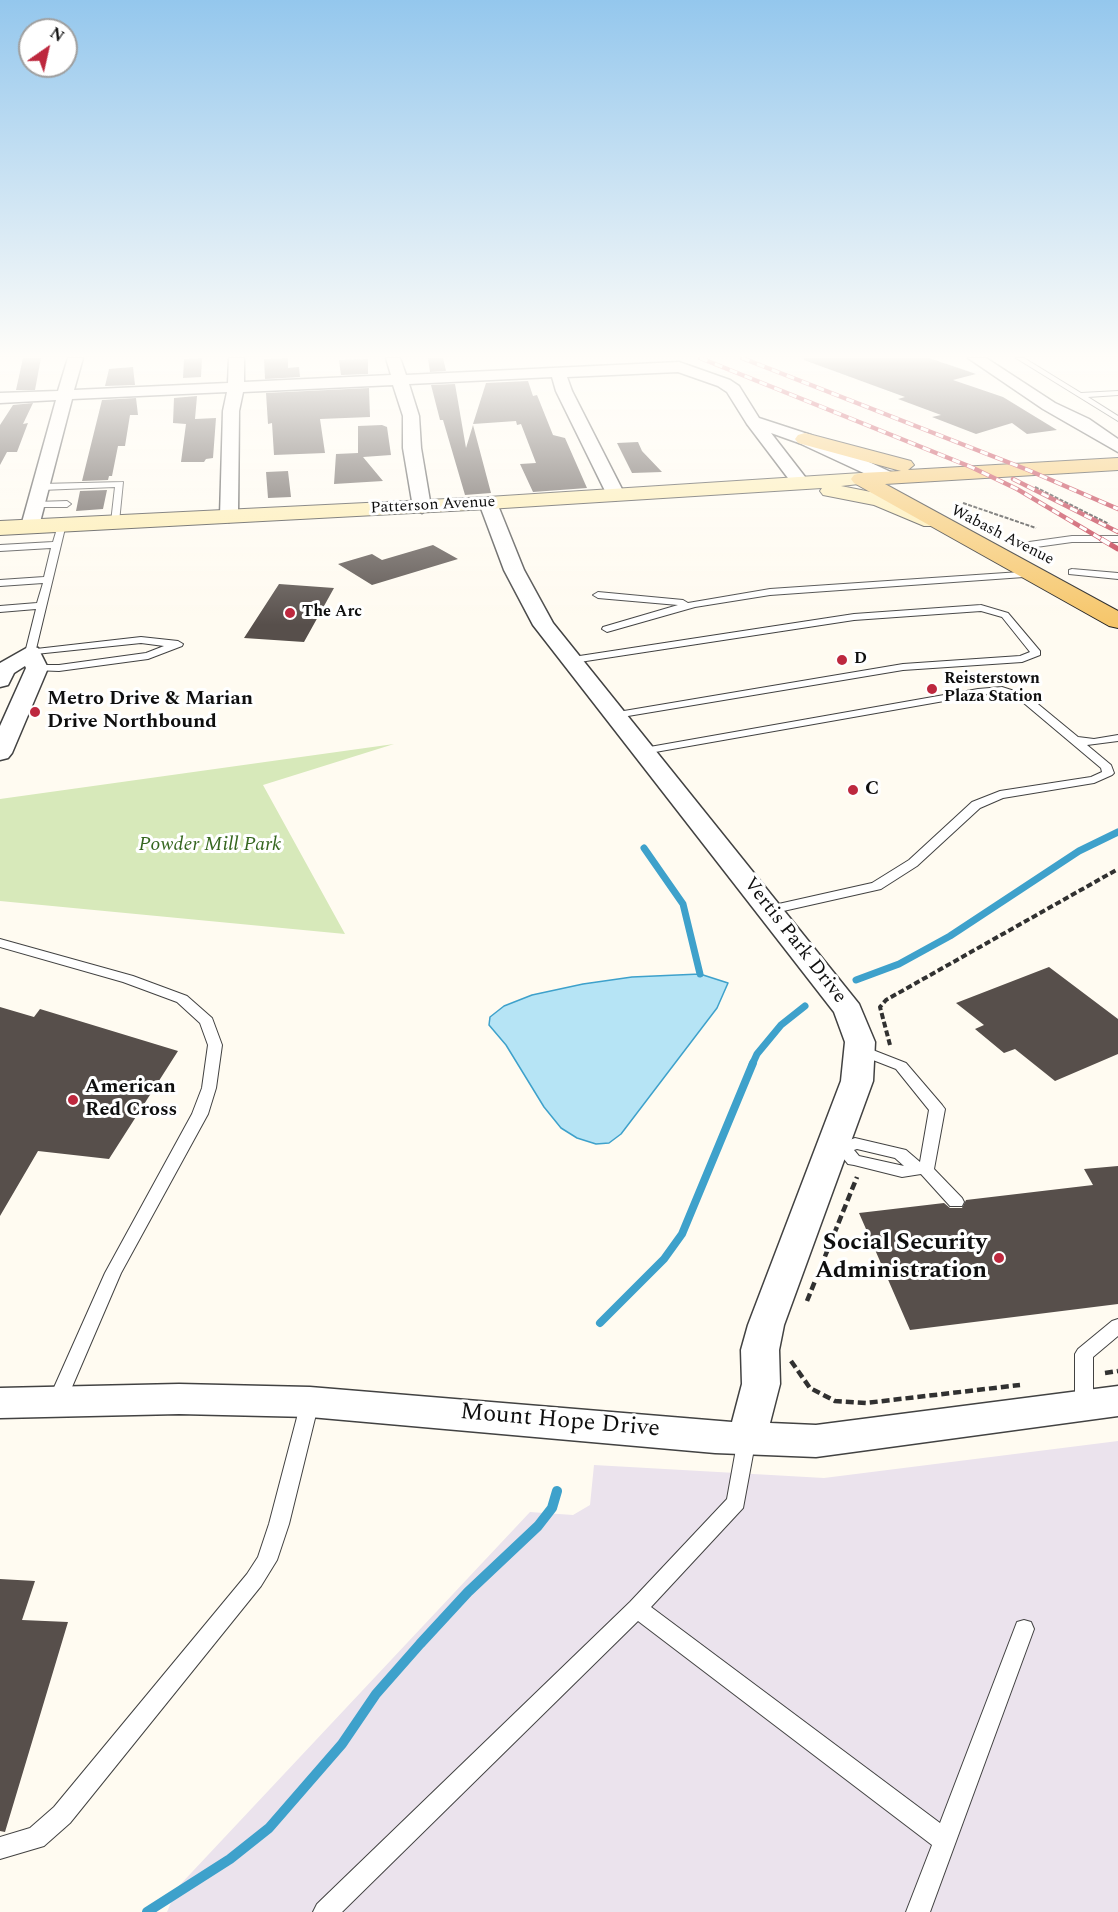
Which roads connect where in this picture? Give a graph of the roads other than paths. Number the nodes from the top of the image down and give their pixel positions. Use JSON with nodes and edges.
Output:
{"nodes":[{"id":1,"x":52,"y":447,"type":"edge"},
{"id":2,"x":230,"y":447,"type":"edge"},
{"id":3,"x":412,"y":447,"type":"edge"},
{"id":4,"x":592,"y":447,"type":"edge"},
{"id":5,"x":773,"y":447,"type":"edge"},
{"id":6,"x":797,"y":447,"type":"edge"},
{"id":7,"x":823,"y":447,"type":"edge"},
{"id":8,"x":835,"y":447,"type":"edge"},
{"id":9,"x":1105,"y":447,"type":"edge"},
{"id":10,"x":1112,"y":465,"type":"edge"},
{"id":11,"x":1021,"y":477,"type":"junction"},
{"id":12,"x":889,"y":478,"type":"junction"},
{"id":13,"x":861,"y":479,"type":"junction"},
{"id":14,"x":800,"y":482,"type":"junction"},
{"id":15,"x":729,"y":486,"type":"junction"},
{"id":16,"x":41,"y":487,"type":"junction"},
{"id":17,"x":616,"y":495,"type":"junction"},
{"id":18,"x":488,"y":503,"type":"junction"},
{"id":19,"x":36,"y":505,"type":"junction"},
{"id":20,"x":423,"y":507,"type":"junction"},
{"id":21,"x":229,"y":516,"type":"junction"},
{"id":22,"x":115,"y":522,"type":"junction"},
{"id":23,"x":62,"y":524,"type":"junction"},
{"id":24,"x":30,"y":526,"type":"junction"},
{"id":25,"x":0,"y":528,"type":"edge"},
{"id":26,"x":985,"y":536,"type":"junction"},
{"id":27,"x":1118,"y":539,"type":"edge"},
{"id":28,"x":1022,"y":546,"type":"junction"},
{"id":29,"x":0,"y":548,"type":"edge"},
{"id":30,"x":1072,"y":572,"type":"junction"},
{"id":31,"x":1035,"y":574,"type":"junction"},
{"id":32,"x":1118,"y":576,"type":"edge"},
{"id":33,"x":48,"y":580,"type":"junction"},
{"id":34,"x":0,"y":583,"type":"edge"},
{"id":35,"x":598,"y":595,"type":"dead end"},
{"id":36,"x":1118,"y":597,"type":"edge"},
{"id":37,"x":694,"y":604,"type":"junction"},
{"id":38,"x":42,"y":606,"type":"junction"},
{"id":39,"x":0,"y":609,"type":"edge"},
{"id":40,"x":1118,"y":621,"type":"edge"},
{"id":41,"x":607,"y":629,"type":"dead end"},
{"id":42,"x":573,"y":660,"type":"junction"},
{"id":43,"x":34,"y":661,"type":"junction"},
{"id":44,"x":1,"y":668,"type":"edge"},
{"id":45,"x":615,"y":715,"type":"junction"},
{"id":46,"x":1118,"y":738,"type":"edge"},
{"id":47,"x":1074,"y":740,"type":"junction"},
{"id":48,"x":644,"y":751,"type":"junction"},
{"id":49,"x":0,"y":753,"type":"edge"},
{"id":50,"x":770,"y":910,"type":"junction"},
{"id":51,"x":0,"y":943,"type":"edge"},
{"id":52,"x":860,"y":1050,"type":"junction"},
{"id":53,"x":839,"y":1148,"type":"junction"},
{"id":54,"x":922,"y":1169,"type":"junction"},
{"id":55,"x":956,"y":1202,"type":"dead end"},
{"id":56,"x":1118,"y":1326,"type":"edge"},
{"id":57,"x":57,"y":1401,"type":"junction"},
{"id":58,"x":310,"y":1402,"type":"junction"},
{"id":59,"x":0,"y":1403,"type":"edge"},
{"id":60,"x":1101,"y":1403,"type":"edge"},
{"id":61,"x":747,"y":1438,"type":"junction"},
{"id":62,"x":637,"y":1608,"type":"junction"},
{"id":63,"x":1024,"y":1629,"type":"dead end"},
{"id":64,"x":945,"y":1841,"type":"junction"},
{"id":65,"x":0,"y":1848,"type":"edge"},
{"id":66,"x":325,"y":1912,"type":"edge"},
{"id":67,"x":918,"y":1912,"type":"edge"}],
"edges":[{"from":1,"to":16,"type":"street"},
{"from":2,"to":21,"type":"street"},
{"from":3,"to":20,"type":"street"},
{"from":4,"to":17,"type":"street"},
{"from":5,"to":14,"type":"street"},
{"from":6,"to":13,"type":"street","name":"Wabash Avenue"},
{"from":7,"to":12,"type":"street","name":"Wabash Avenue"},
{"from":8,"to":11,"type":"main road"},
{"from":9,"to":10,"type":"street"},
{"from":10,"to":11,"type":"main road","name":"Patterson Avenue"},
{"from":11,"to":12,"type":"main road","name":"Patterson Avenue"},
{"from":11,"to":26,"type":"main road"},
{"from":12,"to":13,"type":"main road","name":"Patterson Avenue"},
{"from":12,"to":26,"type":"main road","name":"Wabash Avenue"},
{"from":13,"to":14,"type":"main road","name":"Patterson Avenue"},
{"from":13,"to":26,"type":"main road","name":"Wabash Avenue"},
{"from":14,"to":15,"type":"main road","name":"Patterson Avenue"},
{"from":15,"to":17,"type":"main road","name":"Patterson Avenue"},
{"from":15,"to":26,"type":"main road"},
{"from":16,"to":19,"type":"street"},
{"from":16,"to":22,"type":"lane"},
{"from":17,"to":18,"type":"main road","name":"Patterson Avenue"},
{"from":18,"to":20,"type":"main road","name":"Patterson Avenue"},
{"from":18,"to":42,"type":"street","name":"Vertis Park Drive"},
{"from":19,"to":23,"type":"lane"},
{"from":19,"to":24,"type":"street"},
{"from":20,"to":21,"type":"main road","name":"Patterson Avenue"},
{"from":21,"to":22,"type":"main road","name":"Patterson Avenue"},
{"from":22,"to":23,"type":"main road","name":"Patterson Avenue"},
{"from":23,"to":24,"type":"main road","name":"Patterson Avenue"},
{"from":23,"to":29,"type":"lane"},
{"from":23,"to":33,"type":"lane"},
{"from":24,"to":25,"type":"main road","name":"Patterson Avenue"},
{"from":26,"to":28,"type":"main road","name":"Wabash Avenue"},
{"from":26,"to":31,"type":"main road","name":"Wabash Avenue"},
{"from":27,"to":28,"type":"lane"},
{"from":28,"to":30,"type":"main road","name":"Wabash Avenue"},
{"from":30,"to":32,"type":"lane"},
{"from":30,"to":36,"type":"main road","name":"Wabash Avenue"},
{"from":31,"to":37,"type":"lane"},
{"from":31,"to":40,"type":"main road","name":"Wabash Avenue"},
{"from":33,"to":34,"type":"lane"},
{"from":33,"to":38,"type":"lane"},
{"from":35,"to":37,"type":"lane"},
{"from":37,"to":41,"type":"lane"},
{"from":38,"to":39,"type":"lane"},
{"from":38,"to":43,"type":"lane"},
{"from":42,"to":45,"type":"street","name":"Vertis Park Drive"},
{"from":42,"to":45,"type":"lane"},
{"from":43,"to":43,"type":"lane"},
{"from":43,"to":44,"type":"street"},
{"from":43,"to":49,"type":"street"},
{"from":45,"to":48,"type":"street","name":"Vertis Park Drive"},
{"from":46,"to":47,"type":"lane"},
{"from":47,"to":48,"type":"lane"},
{"from":47,"to":50,"type":"lane"},
{"from":48,"to":50,"type":"street","name":"Vertis Park Drive"},
{"from":50,"to":52,"type":"street","name":"Vertis Park Drive"},
{"from":51,"to":57,"type":"lane"},
{"from":52,"to":53,"type":"street","name":"Vertis Park Drive"},
{"from":52,"to":54,"type":"lane"},
{"from":53,"to":54,"type":"lane"},
{"from":53,"to":61,"type":"street","name":"Vertis Park Drive"},
{"from":54,"to":55,"type":"lane"},
{"from":56,"to":60,"type":"lane"},
{"from":57,"to":58,"type":"street","name":"Mount Hope Drive"},
{"from":57,"to":59,"type":"street","name":"Mount Hope Drive"},
{"from":58,"to":61,"type":"street","name":"Mount Hope Drive"},
{"from":58,"to":65,"type":"lane"},
{"from":60,"to":61,"type":"street","name":"Mount Hope Drive"},
{"from":61,"to":62,"type":"lane"},
{"from":62,"to":64,"type":"lane"},
{"from":62,"to":66,"type":"lane"},
{"from":63,"to":64,"type":"lane"},
{"from":64,"to":67,"type":"lane"}]}
